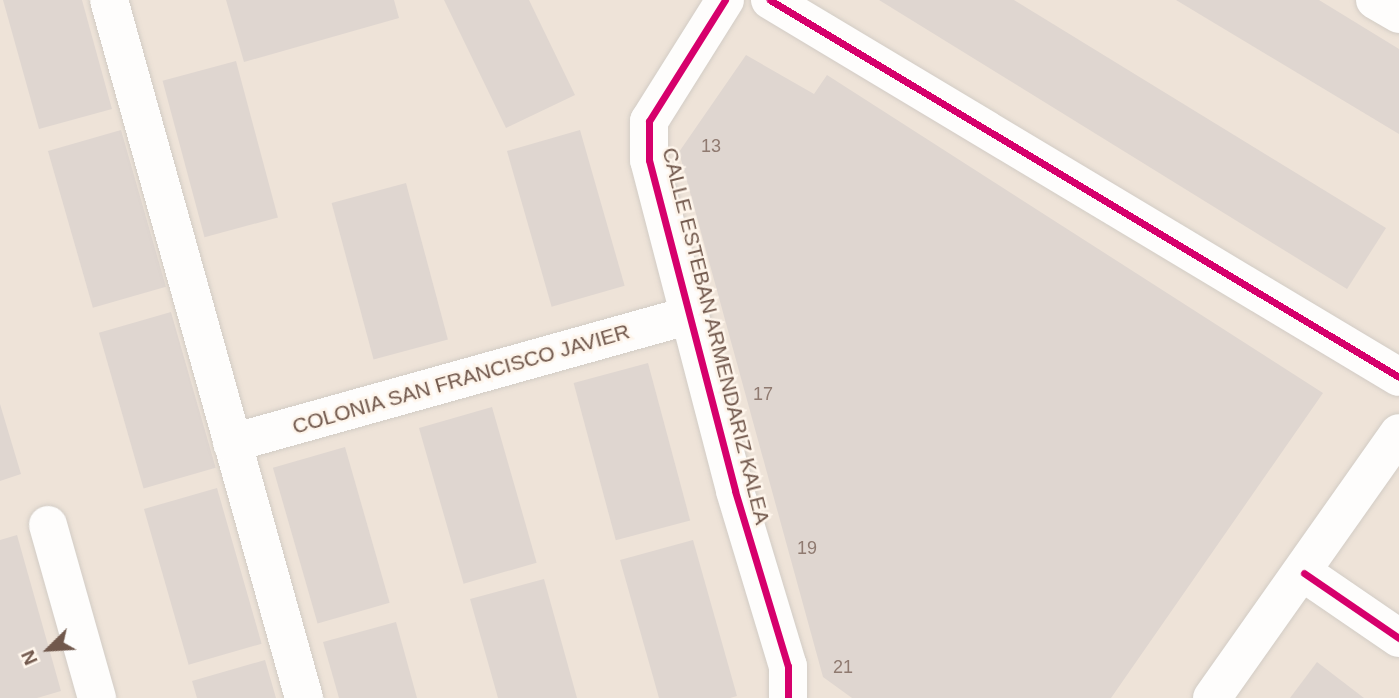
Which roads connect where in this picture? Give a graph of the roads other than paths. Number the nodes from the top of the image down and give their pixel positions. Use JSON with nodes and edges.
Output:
{"nodes":[{"id":1,"x":109,"y":0,"type":"edge"},
{"id":2,"x":770,"y":0,"type":"edge"},
{"id":3,"x":1375,"y":0,"type":"edge"},
{"id":4,"x":714,"y":4,"type":"edge"},
{"id":5,"x":1399,"y":14,"type":"edge"},
{"id":6,"x":690,"y":315,"type":"junction"},
{"id":7,"x":1399,"y":377,"type":"edge"},
{"id":8,"x":1399,"y":433,"type":"edge"},
{"id":9,"x":232,"y":443,"type":"junction"},
{"id":10,"x":48,"y":525,"type":"dead end"},
{"id":11,"x":1304,"y":573,"type":"junction"},
{"id":12,"x":1399,"y":638,"type":"edge"},
{"id":13,"x":789,"y":697,"type":"edge"},
{"id":14,"x":97,"y":698,"type":"edge"},
{"id":15,"x":304,"y":698,"type":"edge"},
{"id":16,"x":1212,"y":698,"type":"edge"}],
"edges":[{"from":1,"to":9,"type":"street"},
{"from":2,"to":7,"type":"street"},
{"from":3,"to":5,"type":"street"},
{"from":4,"to":6,"type":"street","name":"CALLE ESTEBAN ARMENDARIZ KALEA"},
{"from":6,"to":9,"type":"street","name":"COLONIA SAN FRANCISCO JAVIER"},
{"from":6,"to":13,"type":"street","name":"CALLE ESTEBAN ARMENDARIZ KALEA"},
{"from":8,"to":11,"type":"street"},
{"from":9,"to":15,"type":"street"},
{"from":10,"to":14,"type":"street"},
{"from":11,"to":12,"type":"street"},
{"from":11,"to":16,"type":"street"}]}
